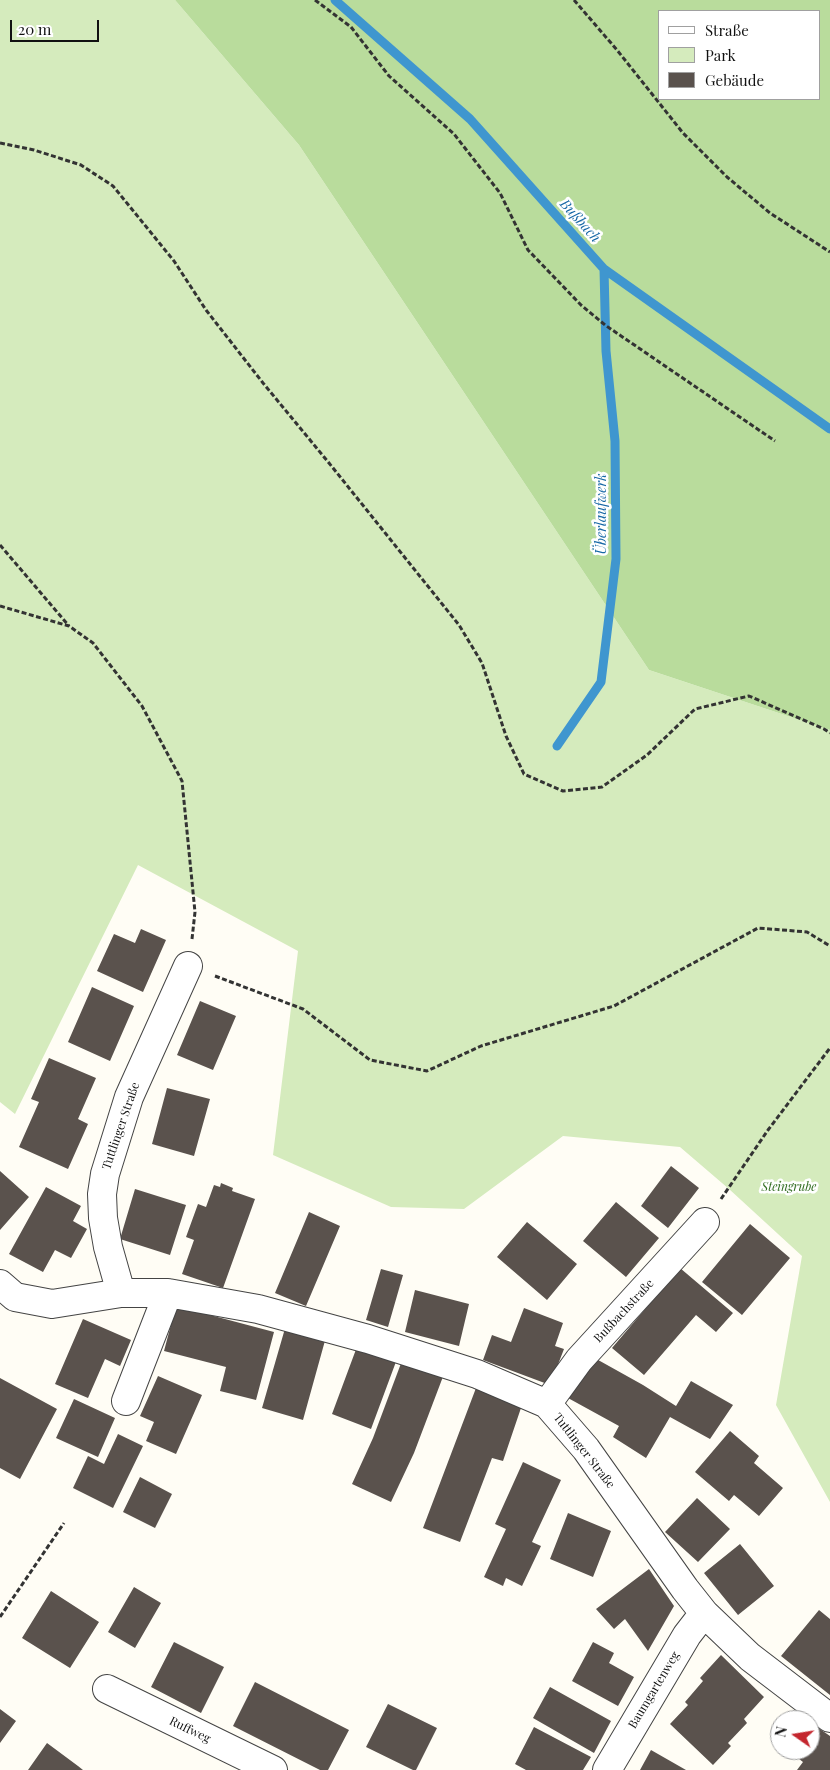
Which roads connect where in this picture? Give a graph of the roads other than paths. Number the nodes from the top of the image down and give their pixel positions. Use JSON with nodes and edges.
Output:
{"nodes":[{"id":1,"x":188,"y":966,"type":"road end"},
{"id":2,"x":705,"y":1222,"type":"road end"},
{"id":3,"x":0,"y":1284,"type":"edge"},
{"id":4,"x":168,"y":1293,"type":"junction"},
{"id":5,"x":121,"y":1294,"type":"junction"},
{"id":6,"x":126,"y":1401,"type":"dead end"},
{"id":7,"x":547,"y":1404,"type":"junction"},
{"id":8,"x":704,"y":1613,"type":"junction"},
{"id":9,"x":107,"y":1690,"type":"dead end"},
{"id":10,"x":830,"y":1718,"type":"edge"},
{"id":11,"x":273,"y":1770,"type":"edge"},
{"id":12,"x":607,"y":1770,"type":"edge"}],
"edges":[{"from":1,"to":5,"type":"street","name":"Tuttlinger Straße"},
{"from":2,"to":7,"type":"street","name":"Bußbachstraße"},
{"from":3,"to":5,"type":"street","name":"Tuttlinger Straße"},
{"from":4,"to":5,"type":"street","name":"Tuttlinger Straße"},
{"from":4,"to":6,"type":"street"},
{"from":4,"to":7,"type":"street","name":"Tuttlinger Straße"},
{"from":7,"to":8,"type":"street","name":"Tuttlinger Straße"},
{"from":8,"to":10,"type":"street","name":"Tuttlinger Straße"},
{"from":8,"to":12,"type":"street","name":"Baumgartenweg"},
{"from":9,"to":11,"type":"street","name":"Ruffweg"}]}
